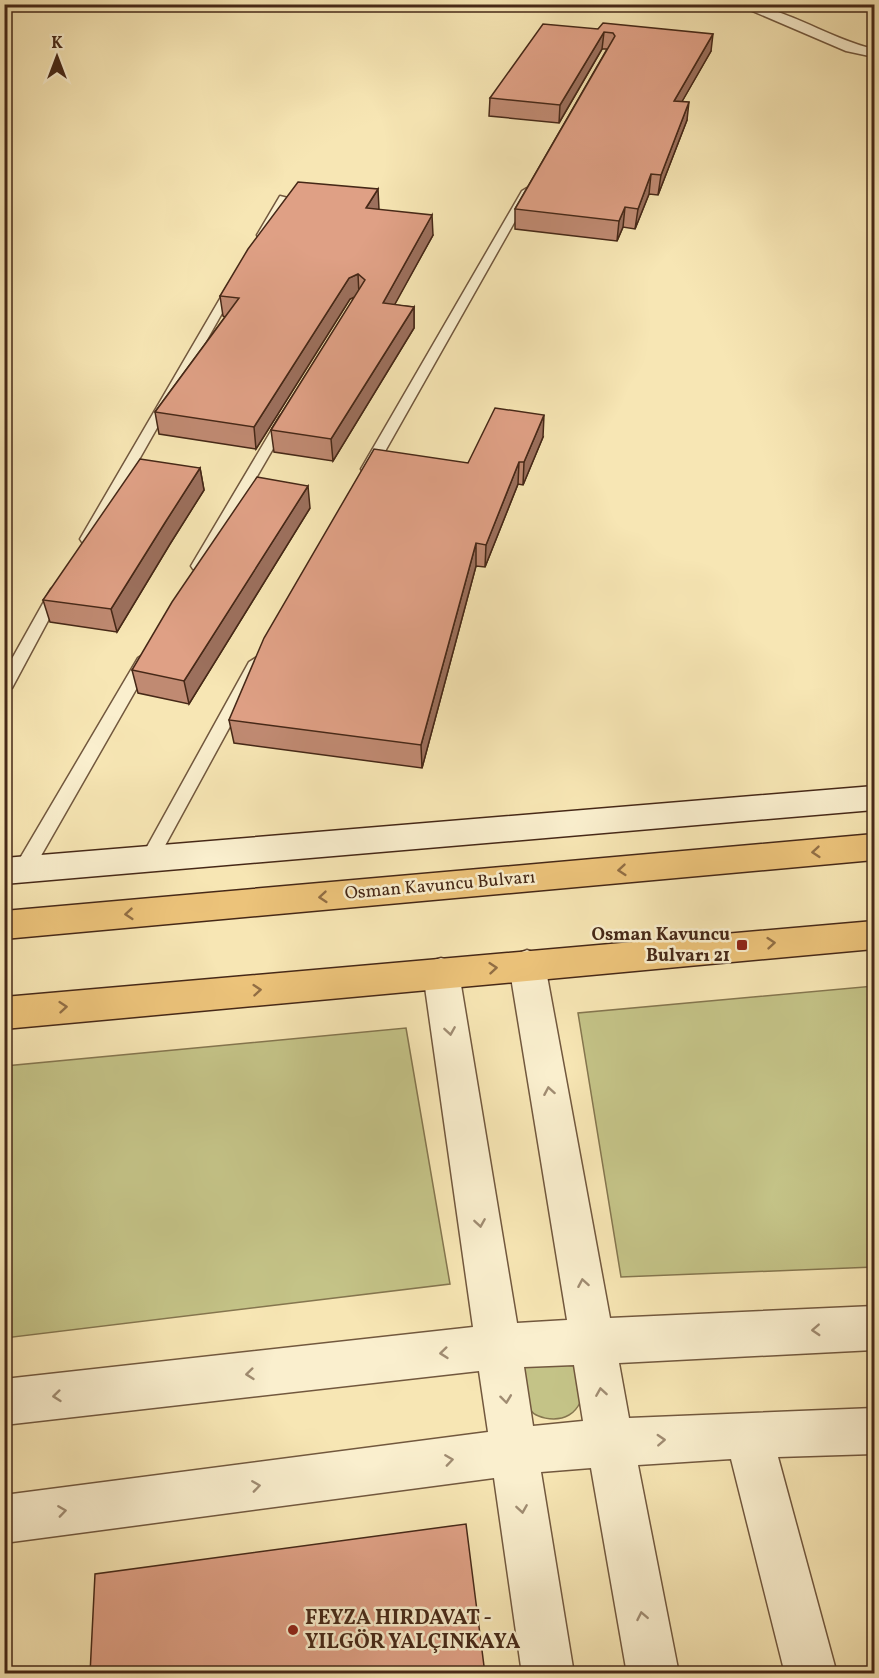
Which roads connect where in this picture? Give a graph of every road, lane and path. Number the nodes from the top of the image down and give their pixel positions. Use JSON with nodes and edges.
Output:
{"nodes":[{"id":1,"x":742,"y":4,"type":"edge"},
{"id":2,"x":874,"y":53,"type":"edge"},
{"id":3,"x":536,"y":177,"type":"edge"},
{"id":4,"x":283,"y":198,"type":"edge"},
{"id":5,"x":254,"y":249,"type":"edge"},
{"id":6,"x":242,"y":270,"type":"edge"},
{"id":7,"x":291,"y":408,"type":"edge"},
{"id":8,"x":362,"y":478,"type":"edge"},
{"id":9,"x":82,"y":548,"type":"edge"},
{"id":10,"x":64,"y":579,"type":"edge"},
{"id":11,"x":191,"y":580,"type":"edge"},
{"id":12,"x":156,"y":641,"type":"edge"},
{"id":13,"x":267,"y":645,"type":"edge"},
{"id":14,"x":4,"y":688,"type":"edge"},
{"id":15,"x":874,"y":798,"type":"edge"},
{"id":16,"x":874,"y":847,"type":"edge"},
{"id":17,"x":148,"y":859,"type":"junction"},
{"id":18,"x":14,"y":870,"type":"edge"},
{"id":19,"x":4,"y":925,"type":"edge"},
{"id":20,"x":874,"y":935,"type":"edge"},
{"id":21,"x":526,"y":965,"type":"junction"},
{"id":22,"x":441,"y":973,"type":"junction"},
{"id":23,"x":4,"y":1013,"type":"edge"},
{"id":24,"x":874,"y":1328,"type":"edge"},
{"id":25,"x":593,"y":1340,"type":"junction"},
{"id":26,"x":500,"y":1346,"type":"junction"},
{"id":27,"x":4,"y":1402,"type":"edge"},
{"id":28,"x":874,"y":1431,"type":"edge"},
{"id":29,"x":748,"y":1435,"type":"junction"},
{"id":30,"x":609,"y":1443,"type":"junction"},
{"id":31,"x":512,"y":1452,"type":"junction"},
{"id":32,"x":4,"y":1519,"type":"edge"},
{"id":33,"x":548,"y":1674,"type":"edge"},
{"id":34,"x":653,"y":1674,"type":"edge"},
{"id":35,"x":811,"y":1674,"type":"edge"}],
"edges":[{"from":1,"to":2,"type":"street"},
{"from":3,"to":8,"type":"lane"},
{"from":4,"to":5,"type":"lane"},
{"from":6,"to":9,"type":"lane"},
{"from":7,"to":11,"type":"lane"},
{"from":10,"to":14,"type":"lane"},
{"from":12,"to":18,"type":"lane"},
{"from":13,"to":17,"type":"lane"},
{"from":15,"to":17,"type":"street"},
{"from":16,"to":19,"type":"highway","name":"Osman Kavuncu Bulvarı","one_way":true},
{"from":17,"to":18,"type":"street"},
{"from":21,"to":20,"type":"highway","one_way":true},
{"from":22,"to":21,"type":"highway","one_way":true},
{"from":25,"to":21,"type":"street","one_way":true},
{"from":23,"to":22,"type":"highway","one_way":true},
{"from":22,"to":26,"type":"street","one_way":true},
{"from":24,"to":25,"type":"street","one_way":true},
{"from":25,"to":26,"type":"street"},
{"from":30,"to":25,"type":"street","one_way":true},
{"from":26,"to":27,"type":"street","one_way":true},
{"from":26,"to":31,"type":"street","one_way":true},
{"from":28,"to":29,"type":"street"},
{"from":30,"to":29,"type":"street","one_way":true},
{"from":29,"to":35,"type":"street"},
{"from":30,"to":31,"type":"street"},
{"from":34,"to":30,"type":"street","one_way":true},
{"from":32,"to":31,"type":"street","one_way":true},
{"from":31,"to":33,"type":"street","one_way":true}]}
